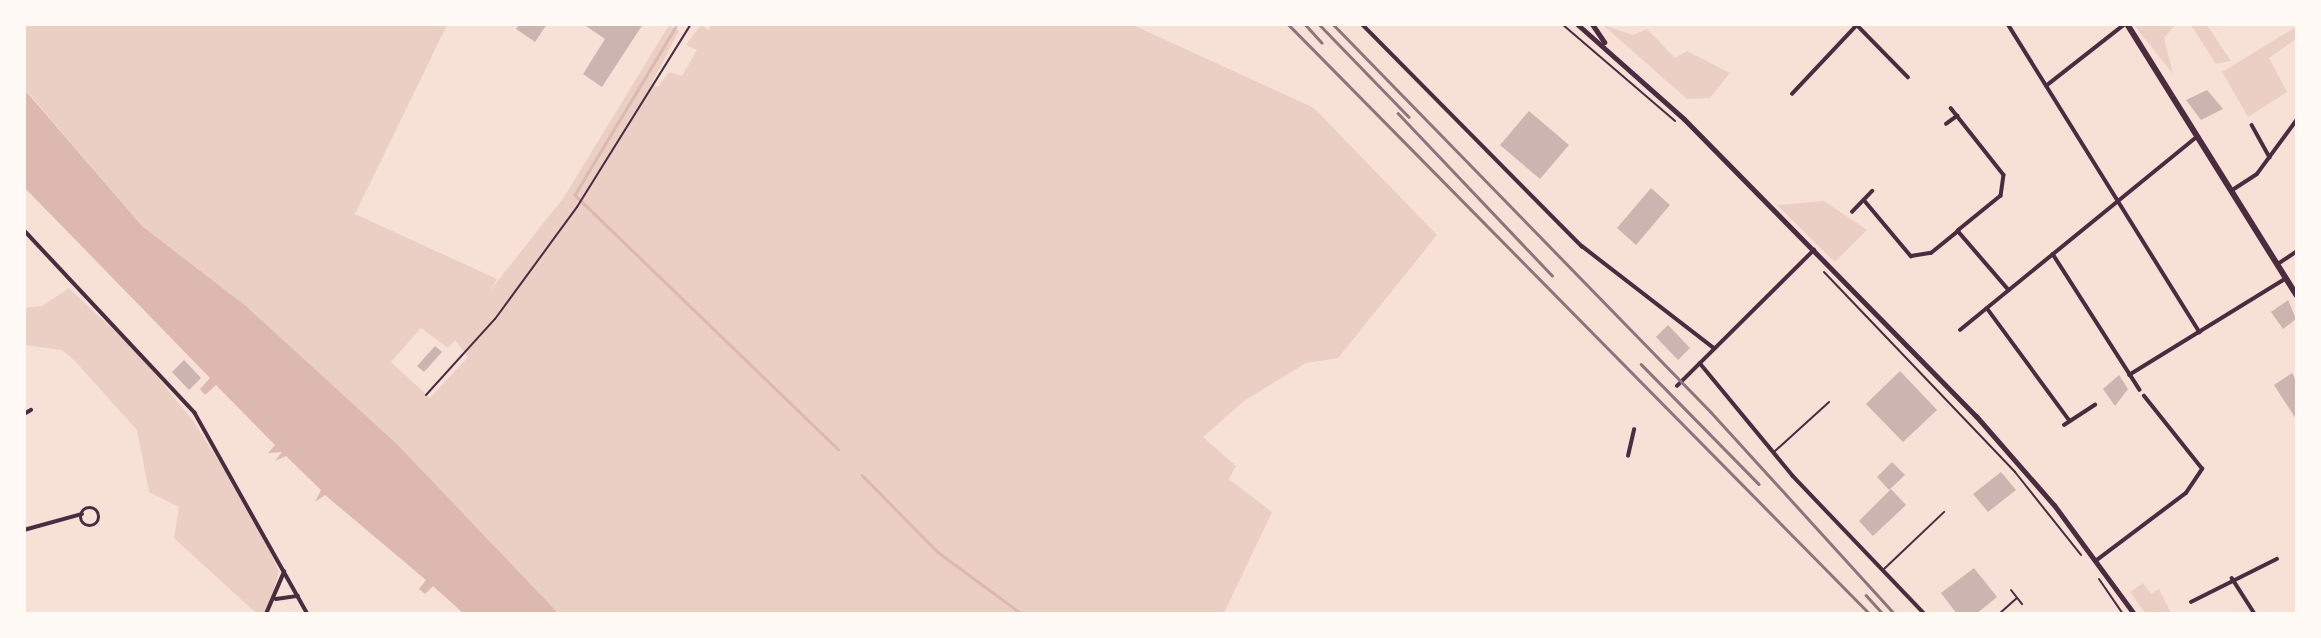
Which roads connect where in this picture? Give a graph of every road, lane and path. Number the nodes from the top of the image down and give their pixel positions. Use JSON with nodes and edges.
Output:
{"nodes":[{"id":1,"x":691,"y":24,"type":"edge"},
{"id":2,"x":1362,"y":24,"type":"edge"},
{"id":3,"x":1562,"y":24,"type":"edge"},
{"id":4,"x":1577,"y":24,"type":"edge"},
{"id":5,"x":1592,"y":24,"type":"edge"},
{"id":6,"x":2008,"y":24,"type":"edge"},
{"id":7,"x":2126,"y":24,"type":"edge"},
{"id":8,"x":1857,"y":25,"type":"edge"},
{"id":9,"x":1605,"y":45,"type":"junction"},
{"id":10,"x":1908,"y":77,"type":"dead end"},
{"id":11,"x":2046,"y":86,"type":"junction"},
{"id":12,"x":1791,"y":94,"type":"dead end"},
{"id":13,"x":1951,"y":108,"type":"dead end"},
{"id":14,"x":1957,"y":116,"type":"junction"},
{"id":15,"x":2297,"y":121,"type":"edge"},
{"id":16,"x":1946,"y":124,"type":"dead end"},
{"id":17,"x":2252,"y":125,"type":"dead end"},
{"id":18,"x":1681,"y":126,"type":"dead end"},
{"id":19,"x":2198,"y":136,"type":"junction"},
{"id":20,"x":2270,"y":157,"type":"junction"},
{"id":21,"x":2234,"y":189,"type":"junction"},
{"id":22,"x":1872,"y":191,"type":"dead end"},
{"id":23,"x":2119,"y":200,"type":"junction"},
{"id":24,"x":1865,"y":201,"type":"junction"},
{"id":25,"x":1852,"y":212,"type":"dead end"},
{"id":26,"x":24,"y":230,"type":"edge"},
{"id":27,"x":1958,"y":231,"type":"junction"},
{"id":28,"x":1812,"y":251,"type":"junction"},
{"id":29,"x":2297,"y":252,"type":"edge"},
{"id":30,"x":2053,"y":254,"type":"junction"},
{"id":31,"x":2278,"y":264,"type":"junction"},
{"id":32,"x":2287,"y":278,"type":"junction"},
{"id":33,"x":2008,"y":290,"type":"junction"},
{"id":34,"x":2297,"y":295,"type":"edge"},
{"id":35,"x":1987,"y":308,"type":"junction"},
{"id":36,"x":1960,"y":330,"type":"dead end"},
{"id":37,"x":2200,"y":332,"type":"junction"},
{"id":38,"x":1714,"y":348,"type":"junction"},
{"id":39,"x":1700,"y":363,"type":"junction"},
{"id":40,"x":2129,"y":375,"type":"junction"},
{"id":41,"x":1677,"y":386,"type":"dead end"},
{"id":42,"x":2140,"y":390,"type":"dead end"},
{"id":43,"x":426,"y":395,"type":"dead end"},
{"id":44,"x":2144,"y":396,"type":"dead end"},
{"id":45,"x":1829,"y":402,"type":"dead end"},
{"id":46,"x":2095,"y":405,"type":"dead end"},
{"id":47,"x":31,"y":410,"type":"dead end"},
{"id":48,"x":24,"y":414,"type":"edge"},
{"id":49,"x":2070,"y":421,"type":"junction"},
{"id":50,"x":2064,"y":425,"type":"dead end"},
{"id":51,"x":1634,"y":430,"type":"dead end"},
{"id":52,"x":1775,"y":451,"type":"junction"},
{"id":53,"x":1628,"y":456,"type":"dead end"},
{"id":54,"x":1944,"y":512,"type":"dead end"},
{"id":55,"x":82,"y":514,"type":"junction"},
{"id":56,"x":24,"y":530,"type":"edge"},
{"id":57,"x":2097,"y":559,"type":"junction"},
{"id":58,"x":2277,"y":559,"type":"dead end"},
{"id":59,"x":2090,"y":566,"type":"dead end"},
{"id":60,"x":1883,"y":569,"type":"junction"},
{"id":61,"x":284,"y":572,"type":"junction"},
{"id":62,"x":2096,"y":575,"type":"dead end"},
{"id":63,"x":2232,"y":578,"type":"junction"},
{"id":64,"x":2011,"y":590,"type":"dead end"},
{"id":65,"x":298,"y":596,"type":"junction"},
{"id":66,"x":2017,"y":598,"type":"junction"},
{"id":67,"x":276,"y":599,"type":"junction"},
{"id":68,"x":2191,"y":602,"type":"dead end"},
{"id":69,"x":2022,"y":604,"type":"dead end"},
{"id":70,"x":266,"y":614,"type":"edge"},
{"id":71,"x":308,"y":614,"type":"edge"},
{"id":72,"x":1925,"y":614,"type":"edge"},
{"id":73,"x":1999,"y":614,"type":"edge"},
{"id":74,"x":2123,"y":614,"type":"edge"},
{"id":75,"x":2134,"y":614,"type":"edge"},
{"id":76,"x":2255,"y":614,"type":"edge"}],
"edges":[{"from":1,"to":43,"type":"path"},
{"from":2,"to":38,"type":"street"},
{"from":3,"to":18,"type":"path"},
{"from":4,"to":9,"type":"street"},
{"from":5,"to":9,"type":"street"},
{"from":6,"to":11,"type":"street"},
{"from":7,"to":11,"type":"street"},
{"from":7,"to":19,"type":"main road"},
{"from":8,"to":10,"type":"street"},
{"from":8,"to":12,"type":"street"},
{"from":9,"to":28,"type":"street"},
{"from":11,"to":23,"type":"street"},
{"from":13,"to":14,"type":"street"},
{"from":14,"to":16,"type":"street"},
{"from":14,"to":27,"type":"street"},
{"from":15,"to":20,"type":"street"},
{"from":17,"to":20,"type":"street"},
{"from":19,"to":21,"type":"main road"},
{"from":19,"to":23,"type":"street"},
{"from":20,"to":21,"type":"street"},
{"from":21,"to":31,"type":"main road"},
{"from":22,"to":24,"type":"street"},
{"from":23,"to":30,"type":"street"},
{"from":23,"to":37,"type":"street"},
{"from":24,"to":25,"type":"street"},
{"from":24,"to":27,"type":"street"},
{"from":26,"to":61,"type":"street"},
{"from":27,"to":33,"type":"street"},
{"from":28,"to":38,"type":"street"},
{"from":28,"to":57,"type":"street"},
{"from":28,"to":59,"type":"path"},
{"from":29,"to":31,"type":"street"},
{"from":30,"to":33,"type":"street"},
{"from":30,"to":40,"type":"street"},
{"from":31,"to":32,"type":"main road"},
{"from":32,"to":34,"type":"main road"},
{"from":32,"to":37,"type":"street"},
{"from":33,"to":35,"type":"street"},
{"from":35,"to":36,"type":"street"},
{"from":35,"to":49,"type":"street"},
{"from":37,"to":40,"type":"street"},
{"from":38,"to":39,"type":"street"},
{"from":39,"to":41,"type":"street"},
{"from":39,"to":52,"type":"street"},
{"from":40,"to":42,"type":"street"},
{"from":44,"to":57,"type":"street"},
{"from":45,"to":52,"type":"lane"},
{"from":46,"to":49,"type":"street"},
{"from":47,"to":48,"type":"street"},
{"from":49,"to":50,"type":"street"},
{"from":51,"to":53,"type":"street"},
{"from":52,"to":60,"type":"street"},
{"from":54,"to":60,"type":"lane"},
{"from":55,"to":55,"type":"street"},
{"from":55,"to":56,"type":"street"},
{"from":57,"to":75,"type":"street"},
{"from":58,"to":63,"type":"street"},
{"from":60,"to":72,"type":"street"},
{"from":61,"to":65,"type":"street"},
{"from":61,"to":67,"type":"street"},
{"from":62,"to":74,"type":"path"},
{"from":63,"to":68,"type":"street"},
{"from":63,"to":76,"type":"street"},
{"from":64,"to":66,"type":"lane"},
{"from":65,"to":67,"type":"street"},
{"from":65,"to":71,"type":"street"},
{"from":66,"to":69,"type":"lane"},
{"from":66,"to":73,"type":"lane"},
{"from":67,"to":70,"type":"street"}]}
